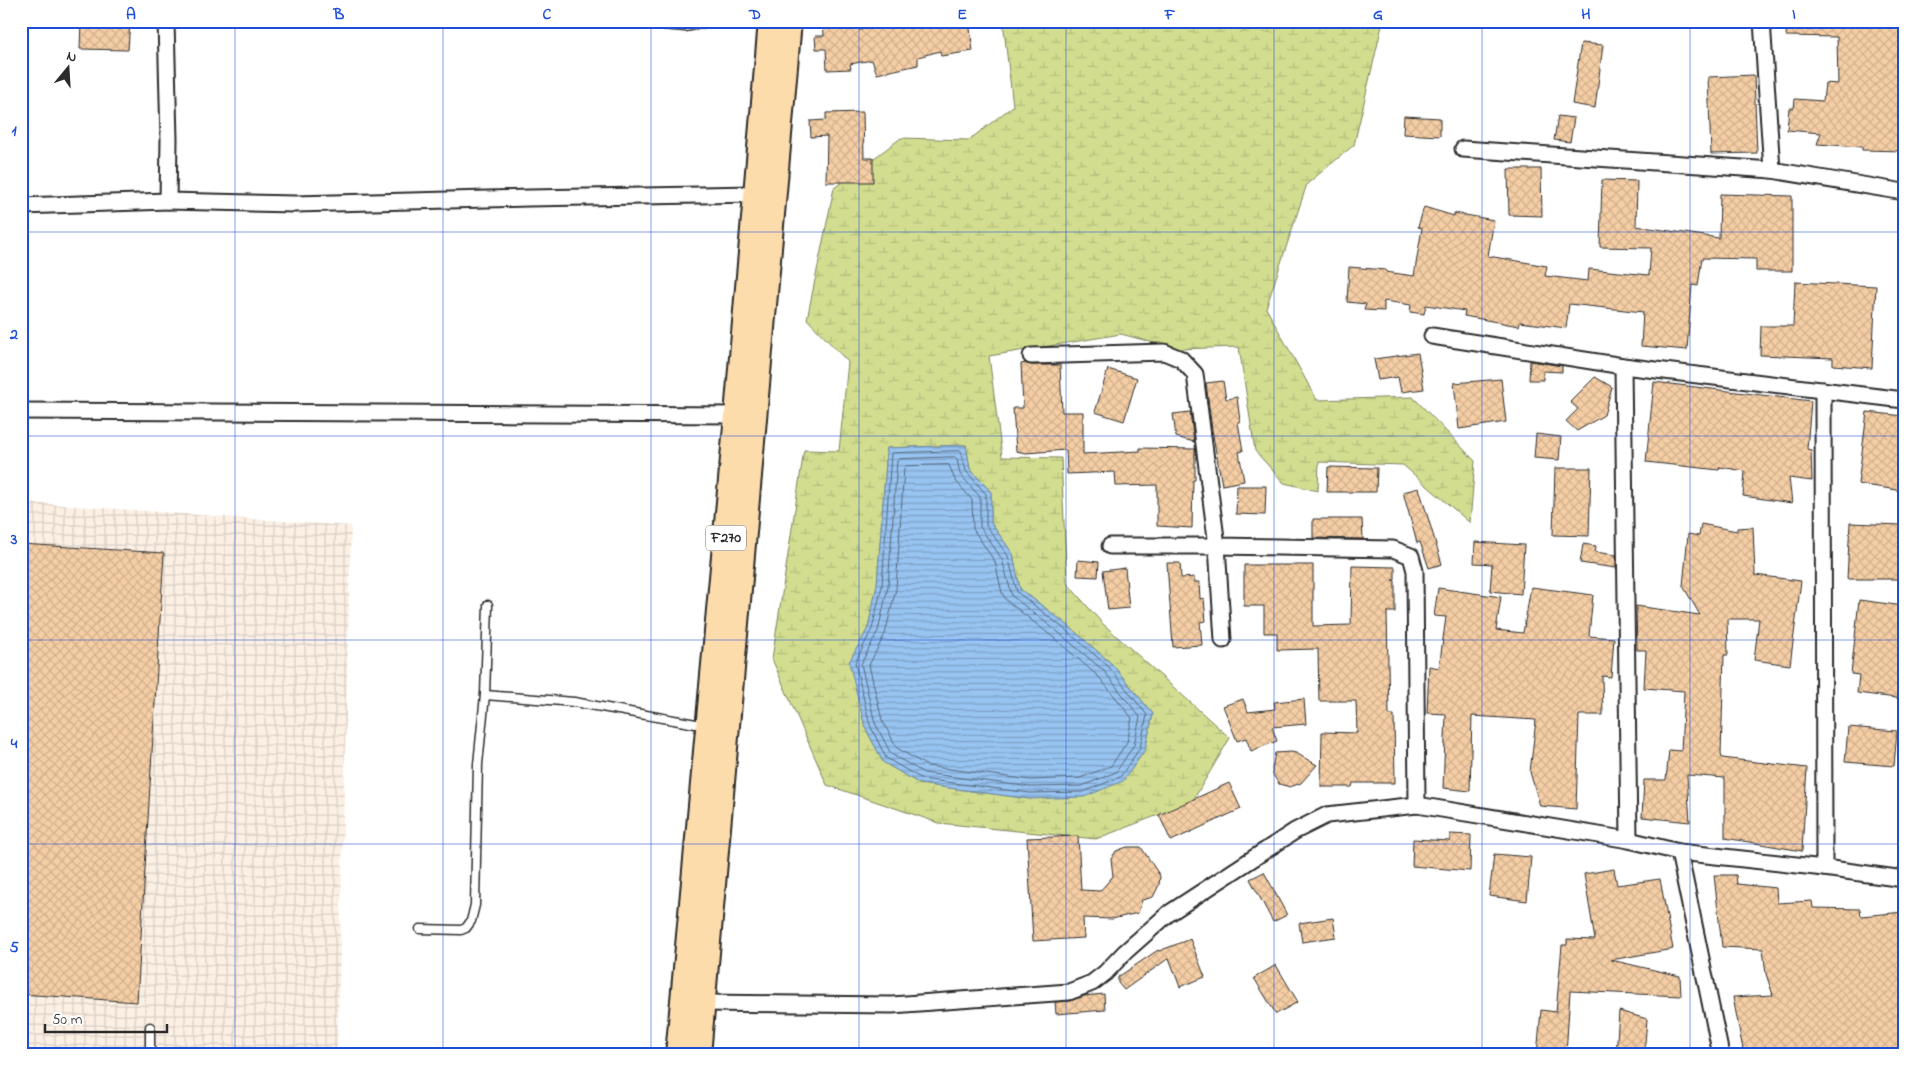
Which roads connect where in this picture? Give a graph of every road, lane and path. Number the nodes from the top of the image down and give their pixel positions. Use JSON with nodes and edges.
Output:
{"nodes":[{"id":1,"x":166,"y":21,"type":"edge"},
{"id":2,"x":617,"y":21,"type":"edge"},
{"id":3,"x":718,"y":21,"type":"edge"},
{"id":4,"x":771,"y":21,"type":"edge"},
{"id":5,"x":789,"y":21,"type":"edge"},
{"id":6,"x":1762,"y":21,"type":"edge"},
{"id":7,"x":1463,"y":149,"type":"dead end"},
{"id":8,"x":1772,"y":170,"type":"junction"},
{"id":9,"x":1904,"y":192,"type":"edge"},
{"id":10,"x":756,"y":194,"type":"junction"},
{"id":11,"x":168,"y":201,"type":"junction"},
{"id":12,"x":21,"y":206,"type":"edge"},
{"id":13,"x":1432,"y":336,"type":"dead end"},
{"id":14,"x":1030,"y":356,"type":"dead end"},
{"id":15,"x":1623,"y":366,"type":"junction"},
{"id":16,"x":1823,"y":390,"type":"junction"},
{"id":17,"x":1904,"y":400,"type":"edge"},
{"id":18,"x":21,"y":411,"type":"edge"},
{"id":19,"x":737,"y":415,"type":"junction"},
{"id":20,"x":1110,"y":546,"type":"dead end"},
{"id":21,"x":1217,"y":546,"type":"junction"},
{"id":22,"x":488,"y":606,"type":"dead end"},
{"id":23,"x":1224,"y":640,"type":"dead end"},
{"id":24,"x":485,"y":696,"type":"junction"},
{"id":25,"x":709,"y":727,"type":"junction"},
{"id":26,"x":1417,"y":805,"type":"junction"},
{"id":27,"x":1629,"y":840,"type":"junction"},
{"id":28,"x":1678,"y":852,"type":"junction"},
{"id":29,"x":1824,"y":868,"type":"junction"},
{"id":30,"x":1904,"y":879,"type":"edge"},
{"id":31,"x":420,"y":929,"type":"dead end"},
{"id":32,"x":703,"y":1003,"type":"junction"},
{"id":33,"x":150,"y":1027,"type":"dead end"},
{"id":34,"x":150,"y":1055,"type":"edge"},
{"id":35,"x":678,"y":1055,"type":"edge"},
{"id":36,"x":698,"y":1055,"type":"edge"},
{"id":37,"x":1721,"y":1055,"type":"edge"}],
"edges":[{"from":1,"to":11,"type":"street"},
{"from":2,"to":3,"type":"lane"},
{"from":4,"to":10,"type":"main road","number":"F270"},
{"from":5,"to":32,"type":"main road","number":"F270"},
{"from":6,"to":8,"type":"street"},
{"from":7,"to":8,"type":"street"},
{"from":8,"to":9,"type":"street"},
{"from":10,"to":11,"type":"street"},
{"from":10,"to":19,"type":"main road","number":"F270"},
{"from":11,"to":12,"type":"street"},
{"from":13,"to":15,"type":"street"},
{"from":14,"to":21,"type":"street"},
{"from":15,"to":16,"type":"street"},
{"from":15,"to":27,"type":"street"},
{"from":16,"to":17,"type":"street"},
{"from":16,"to":29,"type":"street"},
{"from":18,"to":19,"type":"street"},
{"from":19,"to":25,"type":"main road","number":"F270"},
{"from":20,"to":21,"type":"street"},
{"from":21,"to":23,"type":"street"},
{"from":21,"to":26,"type":"street"},
{"from":22,"to":24,"type":"lane"},
{"from":24,"to":25,"type":"lane"},
{"from":24,"to":31,"type":"lane"},
{"from":25,"to":35,"type":"main road","number":"F270"},
{"from":26,"to":27,"type":"street"},
{"from":26,"to":32,"type":"street"},
{"from":27,"to":28,"type":"street"},
{"from":28,"to":29,"type":"street"},
{"from":28,"to":37,"type":"street"},
{"from":29,"to":30,"type":"street"},
{"from":32,"to":36,"type":"main road","number":"F270"},
{"from":33,"to":34,"type":"lane"}]}
